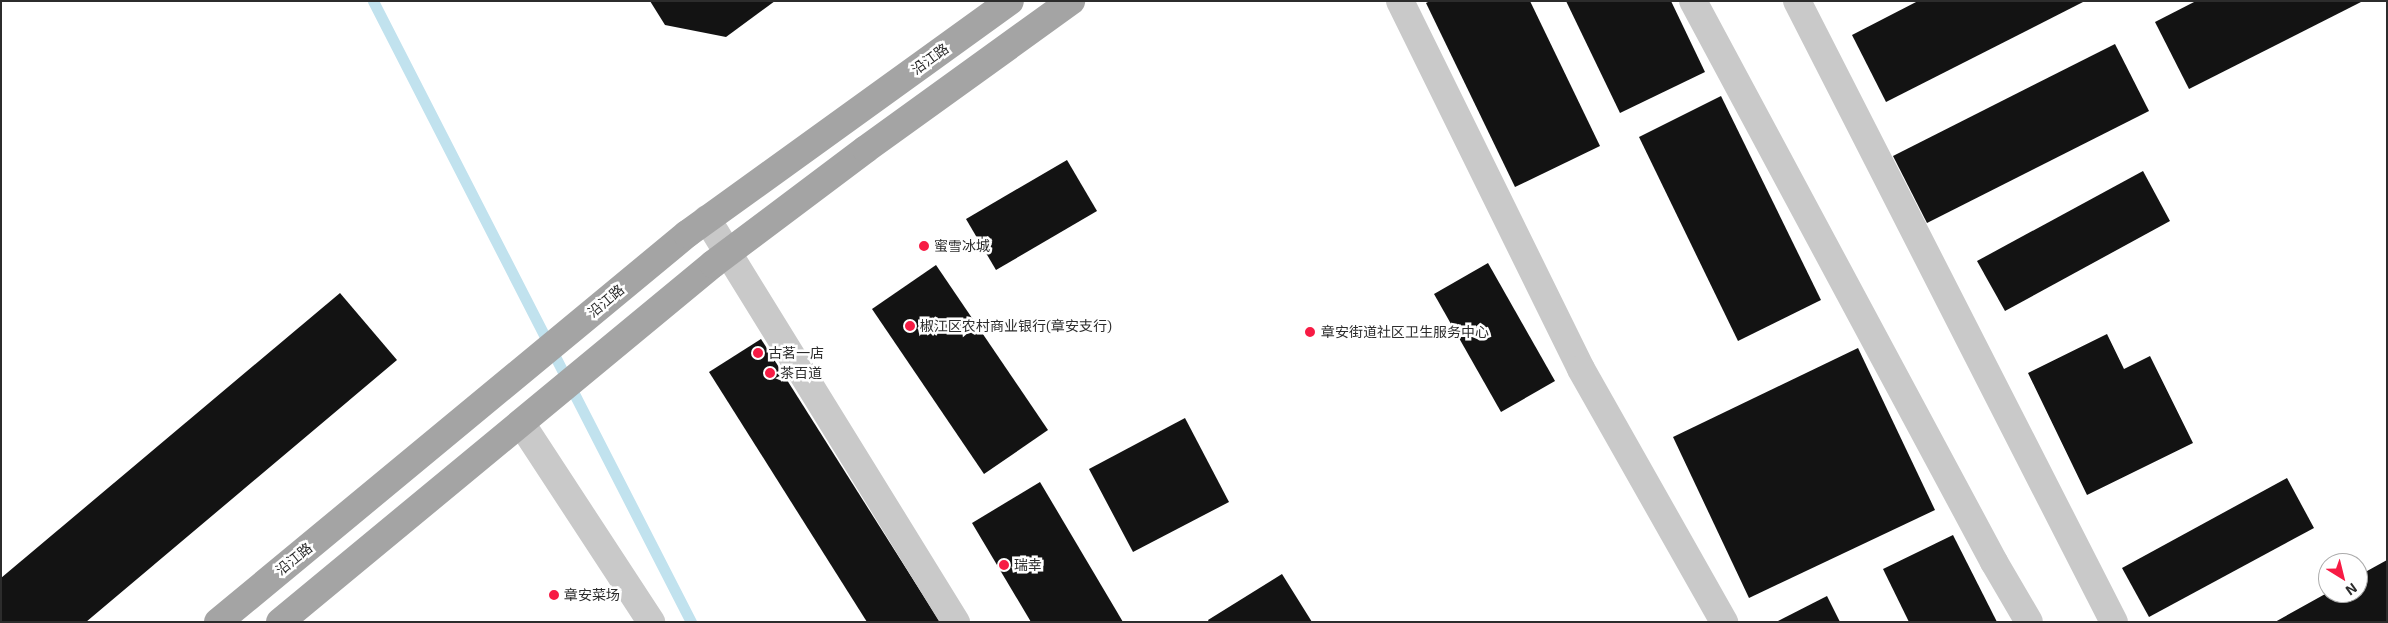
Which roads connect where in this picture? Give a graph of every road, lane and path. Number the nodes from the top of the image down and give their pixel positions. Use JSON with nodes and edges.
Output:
{"nodes":[{"id":1,"x":1010,"y":1,"type":"edge"},
{"id":2,"x":1071,"y":1,"type":"edge"},
{"id":3,"x":1400,"y":1,"type":"edge"},
{"id":4,"x":1692,"y":1,"type":"edge"},
{"id":5,"x":1797,"y":1,"type":"edge"},
{"id":6,"x":697,"y":226,"type":"junction"},
{"id":7,"x":720,"y":259,"type":"junction"},
{"id":8,"x":522,"y":423,"type":"junction"},
{"id":9,"x":218,"y":622,"type":"edge"},
{"id":10,"x":280,"y":622,"type":"edge"},
{"id":11,"x":651,"y":622,"type":"edge"},
{"id":12,"x":956,"y":622,"type":"edge"},
{"id":13,"x":1724,"y":622,"type":"edge"},
{"id":14,"x":2030,"y":622,"type":"edge"},
{"id":15,"x":2114,"y":622,"type":"edge"}],
"edges":[{"from":1,"to":6,"type":"main road","name":"沿江路"},
{"from":2,"to":7,"type":"main road"},
{"from":3,"to":13,"type":"street"},
{"from":4,"to":14,"type":"street"},
{"from":5,"to":15,"type":"street"},
{"from":6,"to":7,"type":"street"},
{"from":6,"to":9,"type":"main road","name":"沿江路"},
{"from":7,"to":8,"type":"main road"},
{"from":7,"to":12,"type":"street"},
{"from":8,"to":10,"type":"main road"},
{"from":8,"to":11,"type":"street"}]}
